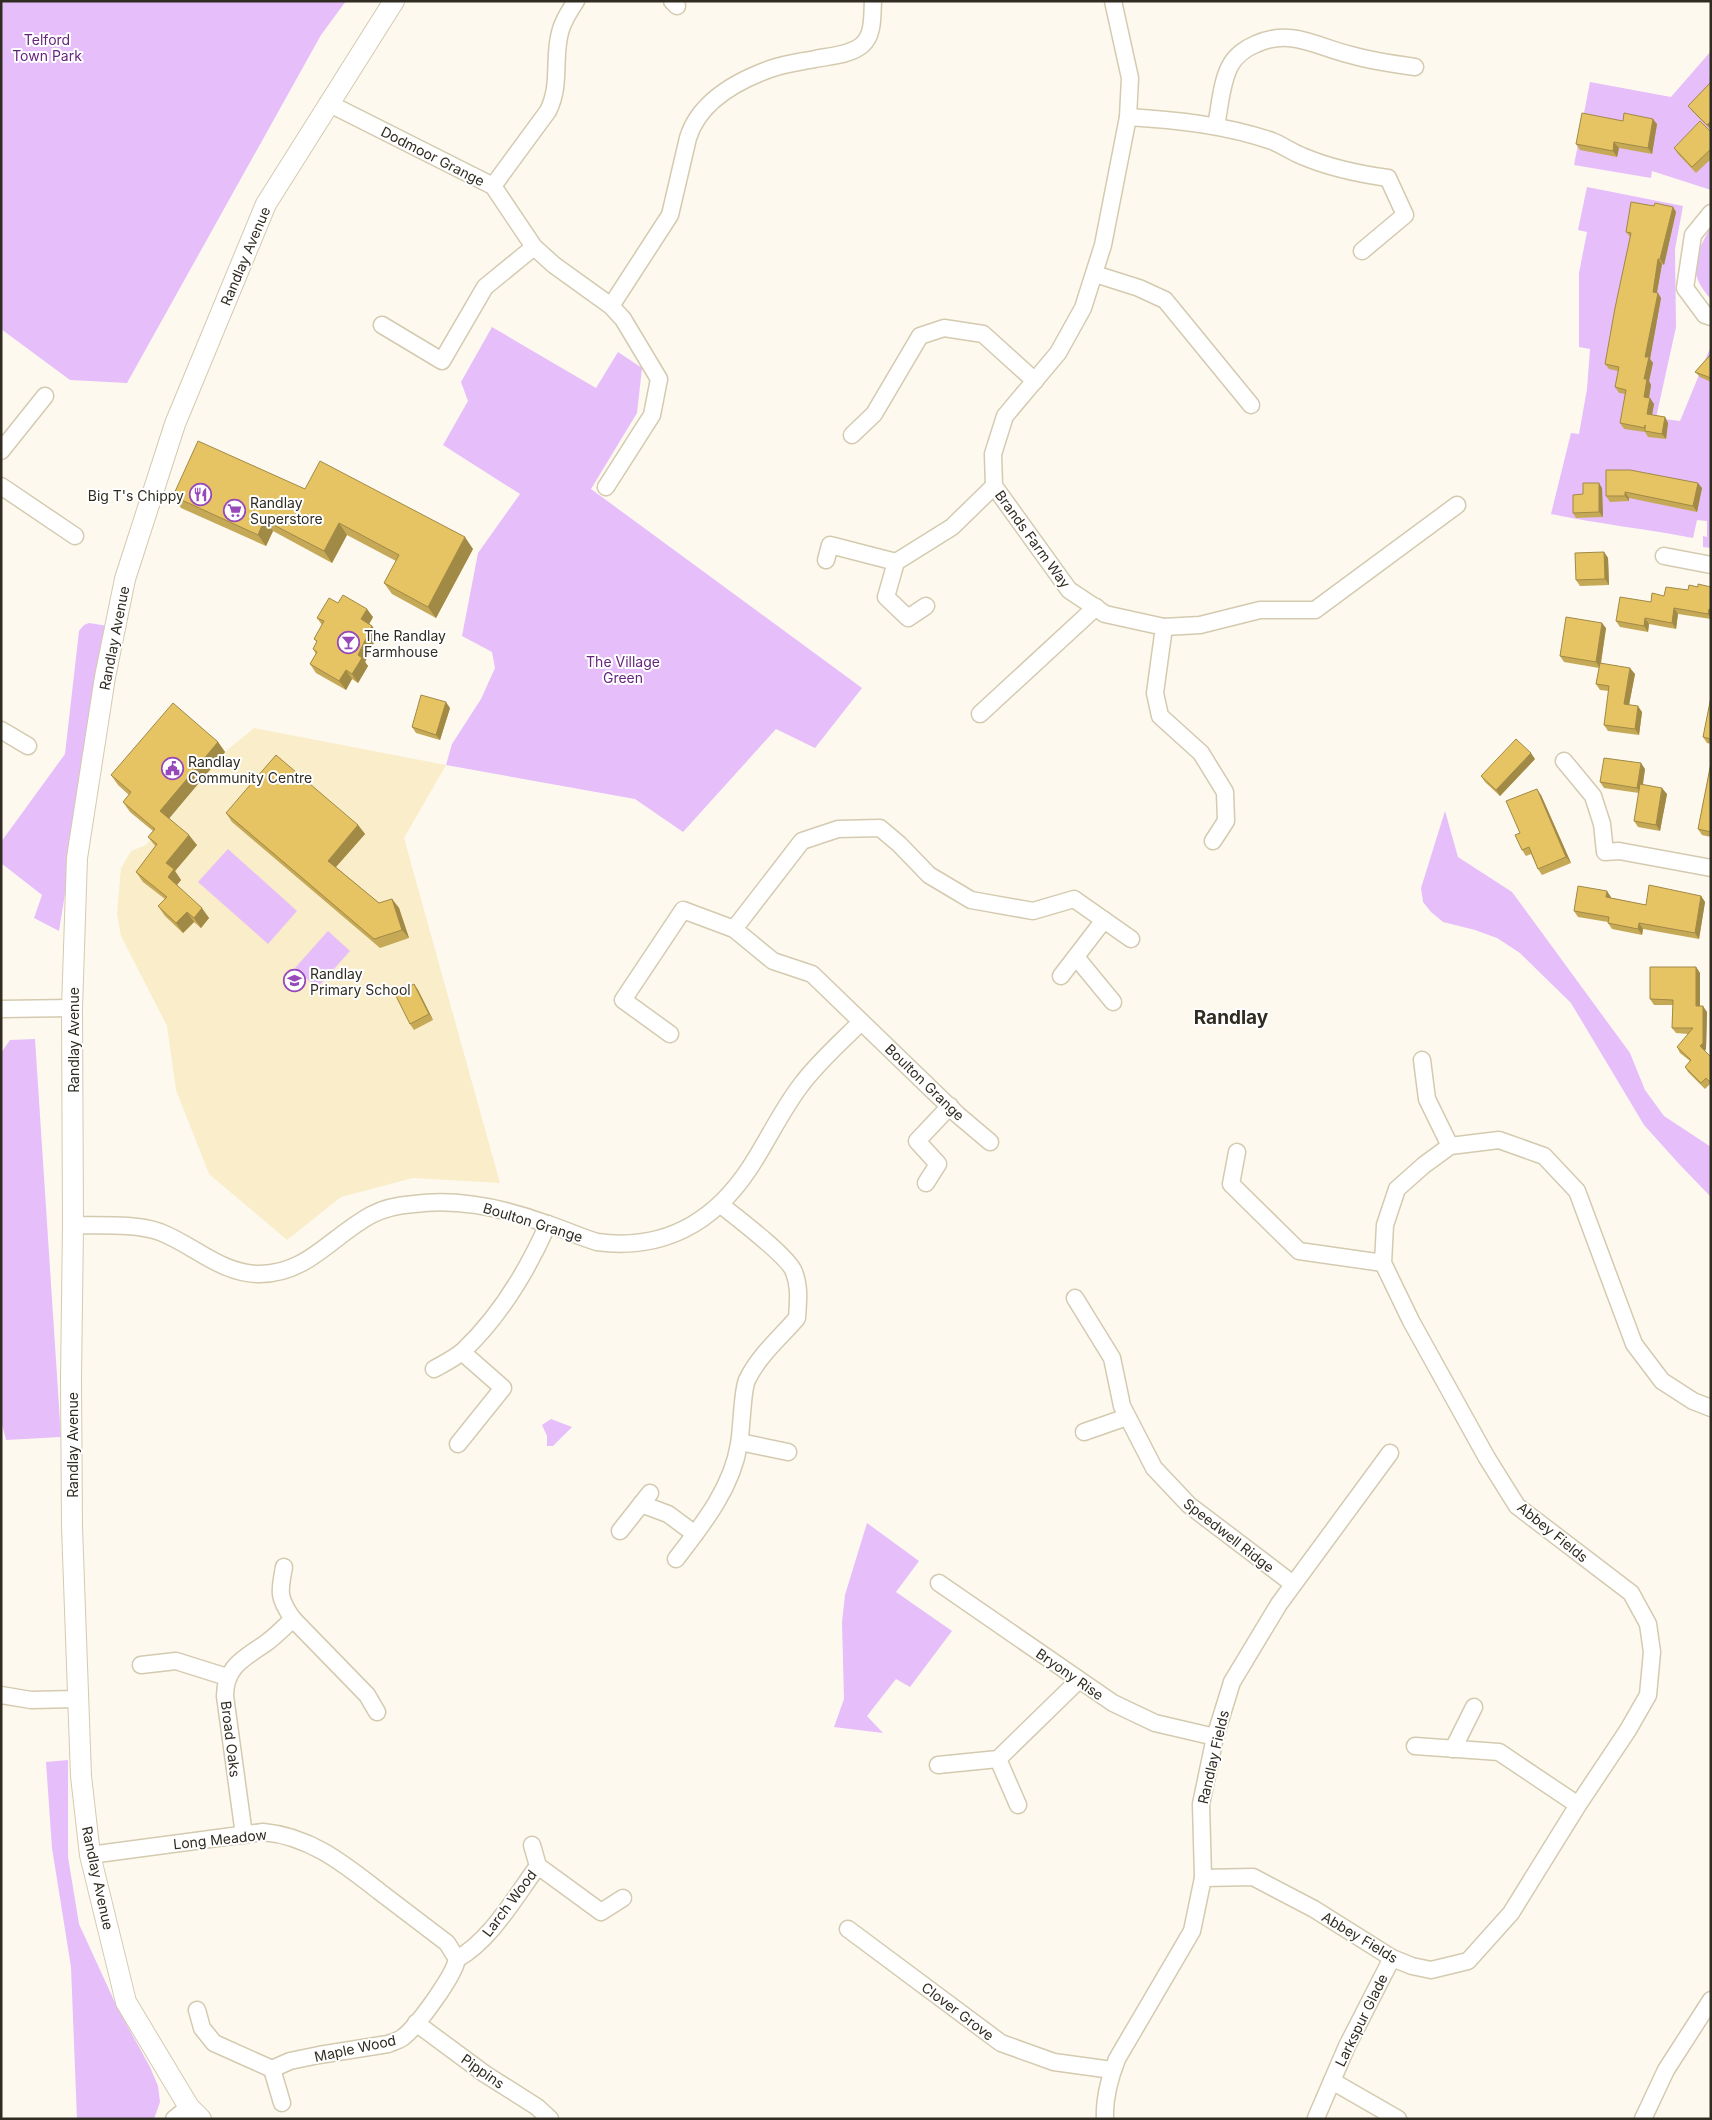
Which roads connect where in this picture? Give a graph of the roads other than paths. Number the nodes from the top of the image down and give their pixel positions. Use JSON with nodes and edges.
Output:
{"nodes":[{"id":1,"x":394,"y":1,"type":"edge"},
{"id":2,"x":576,"y":1,"type":"edge"},
{"id":3,"x":872,"y":1,"type":"edge"},
{"id":4,"x":1113,"y":1,"type":"edge"},
{"id":5,"x":1415,"y":67,"type":"dead end"},
{"id":6,"x":328,"y":103,"type":"junction"},
{"id":7,"x":1128,"y":117,"type":"junction"},
{"id":8,"x":1216,"y":125,"type":"junction"},
{"id":9,"x":493,"y":186,"type":"junction"},
{"id":10,"x":1711,"y":213,"type":"edge"},
{"id":11,"x":534,"y":247,"type":"junction"},
{"id":12,"x":1362,"y":251,"type":"dead end"},
{"id":13,"x":1095,"y":274,"type":"junction"},
{"id":14,"x":611,"y":306,"type":"junction"},
{"id":15,"x":1711,"y":317,"type":"edge"},
{"id":16,"x":382,"y":325,"type":"dead end"},
{"id":17,"x":1035,"y":381,"type":"junction"},
{"id":18,"x":45,"y":396,"type":"dead end"},
{"id":19,"x":1251,"y":405,"type":"dead end"},
{"id":20,"x":852,"y":435,"type":"dead end"},
{"id":21,"x":1,"y":451,"type":"edge"},
{"id":22,"x":1,"y":486,"type":"edge"},
{"id":23,"x":994,"y":486,"type":"junction"},
{"id":24,"x":606,"y":487,"type":"dead end"},
{"id":25,"x":1457,"y":505,"type":"dead end"},
{"id":26,"x":75,"y":536,"type":"dead end"},
{"id":27,"x":1664,"y":556,"type":"dead end"},
{"id":28,"x":826,"y":560,"type":"dead end"},
{"id":29,"x":896,"y":562,"type":"junction"},
{"id":30,"x":1711,"y":565,"type":"edge"},
{"id":31,"x":926,"y":606,"type":"dead end"},
{"id":32,"x":1096,"y":607,"type":"junction"},
{"id":33,"x":1164,"y":627,"type":"junction"},
{"id":34,"x":980,"y":714,"type":"dead end"},
{"id":35,"x":1,"y":730,"type":"edge"},
{"id":36,"x":28,"y":746,"type":"dead end"},
{"id":37,"x":1564,"y":760,"type":"dead end"},
{"id":38,"x":1213,"y":841,"type":"dead end"},
{"id":39,"x":1711,"y":868,"type":"edge"},
{"id":40,"x":1104,"y":920,"type":"junction"},
{"id":41,"x":734,"y":929,"type":"junction"},
{"id":42,"x":1131,"y":939,"type":"dead end"},
{"id":43,"x":1076,"y":957,"type":"junction"},
{"id":44,"x":1061,"y":976,"type":"dead end"},
{"id":45,"x":1113,"y":1002,"type":"dead end"},
{"id":46,"x":72,"y":1008,"type":"junction"},
{"id":47,"x":1,"y":1009,"type":"edge"},
{"id":48,"x":861,"y":1022,"type":"junction"},
{"id":49,"x":670,"y":1034,"type":"dead end"},
{"id":50,"x":1422,"y":1060,"type":"dead end"},
{"id":51,"x":950,"y":1106,"type":"junction"},
{"id":52,"x":990,"y":1142,"type":"dead end"},
{"id":53,"x":1450,"y":1146,"type":"junction"},
{"id":54,"x":1237,"y":1152,"type":"dead end"},
{"id":55,"x":926,"y":1183,"type":"dead end"},
{"id":56,"x":721,"y":1204,"type":"junction"},
{"id":57,"x":548,"y":1224,"type":"junction"},
{"id":58,"x":73,"y":1225,"type":"junction"},
{"id":59,"x":1383,"y":1263,"type":"junction"},
{"id":60,"x":1075,"y":1298,"type":"dead end"},
{"id":61,"x":462,"y":1352,"type":"junction"},
{"id":62,"x":434,"y":1370,"type":"dead end"},
{"id":63,"x":1711,"y":1408,"type":"edge"},
{"id":64,"x":1127,"y":1417,"type":"junction"},
{"id":65,"x":1084,"y":1432,"type":"dead end"},
{"id":66,"x":740,"y":1442,"type":"junction"},
{"id":67,"x":458,"y":1444,"type":"dead end"},
{"id":68,"x":788,"y":1452,"type":"dead end"},
{"id":69,"x":1390,"y":1453,"type":"dead end"},
{"id":70,"x":620,"y":1531,"type":"dead end"},
{"id":71,"x":695,"y":1534,"type":"junction"},
{"id":72,"x":676,"y":1559,"type":"dead end"},
{"id":73,"x":284,"y":1567,"type":"dead end"},
{"id":74,"x":939,"y":1583,"type":"dead end"},
{"id":75,"x":1293,"y":1584,"type":"junction"},
{"id":76,"x":293,"y":1619,"type":"junction"},
{"id":77,"x":141,"y":1665,"type":"dead end"},
{"id":78,"x":227,"y":1677,"type":"junction"},
{"id":79,"x":1079,"y":1680,"type":"junction"},
{"id":80,"x":1,"y":1695,"type":"edge"},
{"id":81,"x":77,"y":1700,"type":"junction"},
{"id":82,"x":1474,"y":1707,"type":"dead end"},
{"id":83,"x":377,"y":1712,"type":"dead end"},
{"id":84,"x":1215,"y":1736,"type":"junction"},
{"id":85,"x":1414,"y":1746,"type":"dead end"},
{"id":86,"x":1453,"y":1749,"type":"junction"},
{"id":87,"x":998,"y":1760,"type":"junction"},
{"id":88,"x":938,"y":1765,"type":"dead end"},
{"id":89,"x":1578,"y":1805,"type":"junction"},
{"id":90,"x":1018,"y":1806,"type":"dead end"},
{"id":91,"x":244,"y":1835,"type":"junction"},
{"id":92,"x":532,"y":1846,"type":"dead end"},
{"id":93,"x":90,"y":1855,"type":"junction"},
{"id":94,"x":538,"y":1866,"type":"junction"},
{"id":95,"x":1203,"y":1878,"type":"junction"},
{"id":96,"x":623,"y":1898,"type":"dead end"},
{"id":97,"x":848,"y":1929,"type":"dead end"},
{"id":98,"x":1392,"y":1958,"type":"junction"},
{"id":99,"x":457,"y":1959,"type":"junction"},
{"id":100,"x":1711,"y":2000,"type":"edge"},
{"id":101,"x":196,"y":2010,"type":"dead end"},
{"id":102,"x":416,"y":2023,"type":"junction"},
{"id":103,"x":272,"y":2069,"type":"junction"},
{"id":104,"x":1112,"y":2070,"type":"junction"},
{"id":105,"x":1332,"y":2081,"type":"junction"},
{"id":106,"x":282,"y":2103,"type":"dead end"},
{"id":107,"x":188,"y":2115,"type":"edge"},
{"id":108,"x":1649,"y":2117,"type":"edge"},
{"id":109,"x":1316,"y":2118,"type":"edge"},
{"id":110,"x":550,"y":2119,"type":"edge"},
{"id":111,"x":1105,"y":2119,"type":"edge"},
{"id":112,"x":1398,"y":2119,"type":"edge"}],
"edges":[{"from":1,"to":6,"type":"street","name":"Randlay Avenue"},
{"from":2,"to":9,"type":"street"},
{"from":3,"to":14,"type":"street"},
{"from":4,"to":7,"type":"street","name":"Brands Farm Way"},
{"from":5,"to":8,"type":"street"},
{"from":6,"to":9,"type":"street","name":"Dodmoor Grange"},
{"from":6,"to":46,"type":"street","name":"Randlay Avenue"},
{"from":7,"to":8,"type":"street"},
{"from":7,"to":13,"type":"street","name":"Brands Farm Way"},
{"from":8,"to":12,"type":"street"},
{"from":9,"to":11,"type":"street","name":"Dodmoor Grange"},
{"from":10,"to":15,"type":"street"},
{"from":11,"to":14,"type":"street","name":"Dodmoor Grange"},
{"from":11,"to":16,"type":"street"},
{"from":13,"to":17,"type":"street","name":"Brands Farm Way"},
{"from":13,"to":19,"type":"street"},
{"from":14,"to":24,"type":"street","name":"Dodmoor Grange"},
{"from":17,"to":20,"type":"street"},
{"from":17,"to":23,"type":"street","name":"Brands Farm Way"},
{"from":18,"to":21,"type":"street"},
{"from":22,"to":26,"type":"street"},
{"from":23,"to":29,"type":"street"},
{"from":23,"to":32,"type":"street","name":"Brands Farm Way"},
{"from":25,"to":33,"type":"street","name":"Brands Farm Way"},
{"from":27,"to":30,"type":"street"},
{"from":28,"to":29,"type":"street"},
{"from":29,"to":31,"type":"street"},
{"from":32,"to":33,"type":"street","name":"Brands Farm Way"},
{"from":32,"to":34,"type":"street"},
{"from":33,"to":38,"type":"street"},
{"from":35,"to":36,"type":"street"},
{"from":37,"to":39,"type":"street"},
{"from":40,"to":41,"type":"street"},
{"from":40,"to":42,"type":"street"},
{"from":40,"to":43,"type":"street"},
{"from":41,"to":48,"type":"street","name":"Boulton Grange"},
{"from":41,"to":49,"type":"street","name":"Boulton Grange"},
{"from":43,"to":44,"type":"street"},
{"from":43,"to":45,"type":"street"},
{"from":46,"to":47,"type":"street"},
{"from":46,"to":58,"type":"street","name":"Randlay Avenue"},
{"from":48,"to":51,"type":"street","name":"Boulton Grange"},
{"from":48,"to":56,"type":"street","name":"Boulton Grange"},
{"from":50,"to":53,"type":"street"},
{"from":51,"to":52,"type":"street","name":"Boulton Grange"},
{"from":51,"to":55,"type":"street"},
{"from":53,"to":59,"type":"street","name":"Abbey Fields"},
{"from":53,"to":63,"type":"street","name":"Abbey Fields"},
{"from":54,"to":59,"type":"street"},
{"from":56,"to":57,"type":"street","name":"Boulton Grange"},
{"from":56,"to":66,"type":"street"},
{"from":57,"to":58,"type":"street","name":"Boulton Grange"},
{"from":57,"to":61,"type":"street"},
{"from":58,"to":81,"type":"street","name":"Randlay Avenue"},
{"from":59,"to":89,"type":"street","name":"Abbey Fields"},
{"from":60,"to":64,"type":"street","name":"Speedwell Ridge"},
{"from":61,"to":62,"type":"street"},
{"from":61,"to":67,"type":"street"},
{"from":64,"to":65,"type":"street"},
{"from":64,"to":75,"type":"street","name":"Speedwell Ridge"},
{"from":66,"to":68,"type":"street"},
{"from":66,"to":71,"type":"street"},
{"from":69,"to":75,"type":"street","name":"Randlay Fields"},
{"from":70,"to":71,"type":"street"},
{"from":71,"to":72,"type":"street"},
{"from":73,"to":76,"type":"street"},
{"from":74,"to":79,"type":"street","name":"Bryony Rise"},
{"from":75,"to":84,"type":"street","name":"Randlay Fields"},
{"from":76,"to":78,"type":"street"},
{"from":76,"to":83,"type":"street"},
{"from":77,"to":78,"type":"street"},
{"from":78,"to":91,"type":"street","name":"Broad Oaks"},
{"from":79,"to":84,"type":"street","name":"Bryony Rise"},
{"from":79,"to":87,"type":"street"},
{"from":80,"to":81,"type":"street"},
{"from":81,"to":93,"type":"street","name":"Randlay Avenue"},
{"from":82,"to":86,"type":"street"},
{"from":84,"to":95,"type":"street","name":"Randlay Fields"},
{"from":85,"to":86,"type":"street"},
{"from":86,"to":89,"type":"street"},
{"from":87,"to":88,"type":"street"},
{"from":87,"to":90,"type":"street"},
{"from":89,"to":98,"type":"street","name":"Abbey Fields"},
{"from":91,"to":93,"type":"street","name":"Long Meadow"},
{"from":91,"to":99,"type":"street","name":"Long Meadow"},
{"from":92,"to":94,"type":"street","name":"Larch Wood"},
{"from":93,"to":107,"type":"street","name":"Randlay Avenue"},
{"from":94,"to":96,"type":"street","name":"Larch Wood"},
{"from":94,"to":99,"type":"street","name":"Larch Wood"},
{"from":95,"to":98,"type":"street","name":"Abbey Fields"},
{"from":95,"to":104,"type":"street","name":"Randlay Fields"},
{"from":97,"to":104,"type":"street","name":"Clover Grove"},
{"from":98,"to":105,"type":"street","name":"Larkspur Glade"},
{"from":99,"to":102,"type":"street","name":"Maple Wood"},
{"from":100,"to":108,"type":"street"},
{"from":101,"to":103,"type":"street"},
{"from":102,"to":103,"type":"street","name":"Maple Wood"},
{"from":102,"to":110,"type":"street","name":"Pippins"},
{"from":103,"to":106,"type":"street"},
{"from":104,"to":111,"type":"street","name":"Randlay Fields"},
{"from":105,"to":109,"type":"street","name":"Larkspur Glade"},
{"from":105,"to":112,"type":"street","name":"Larkspur Glade"}]}
